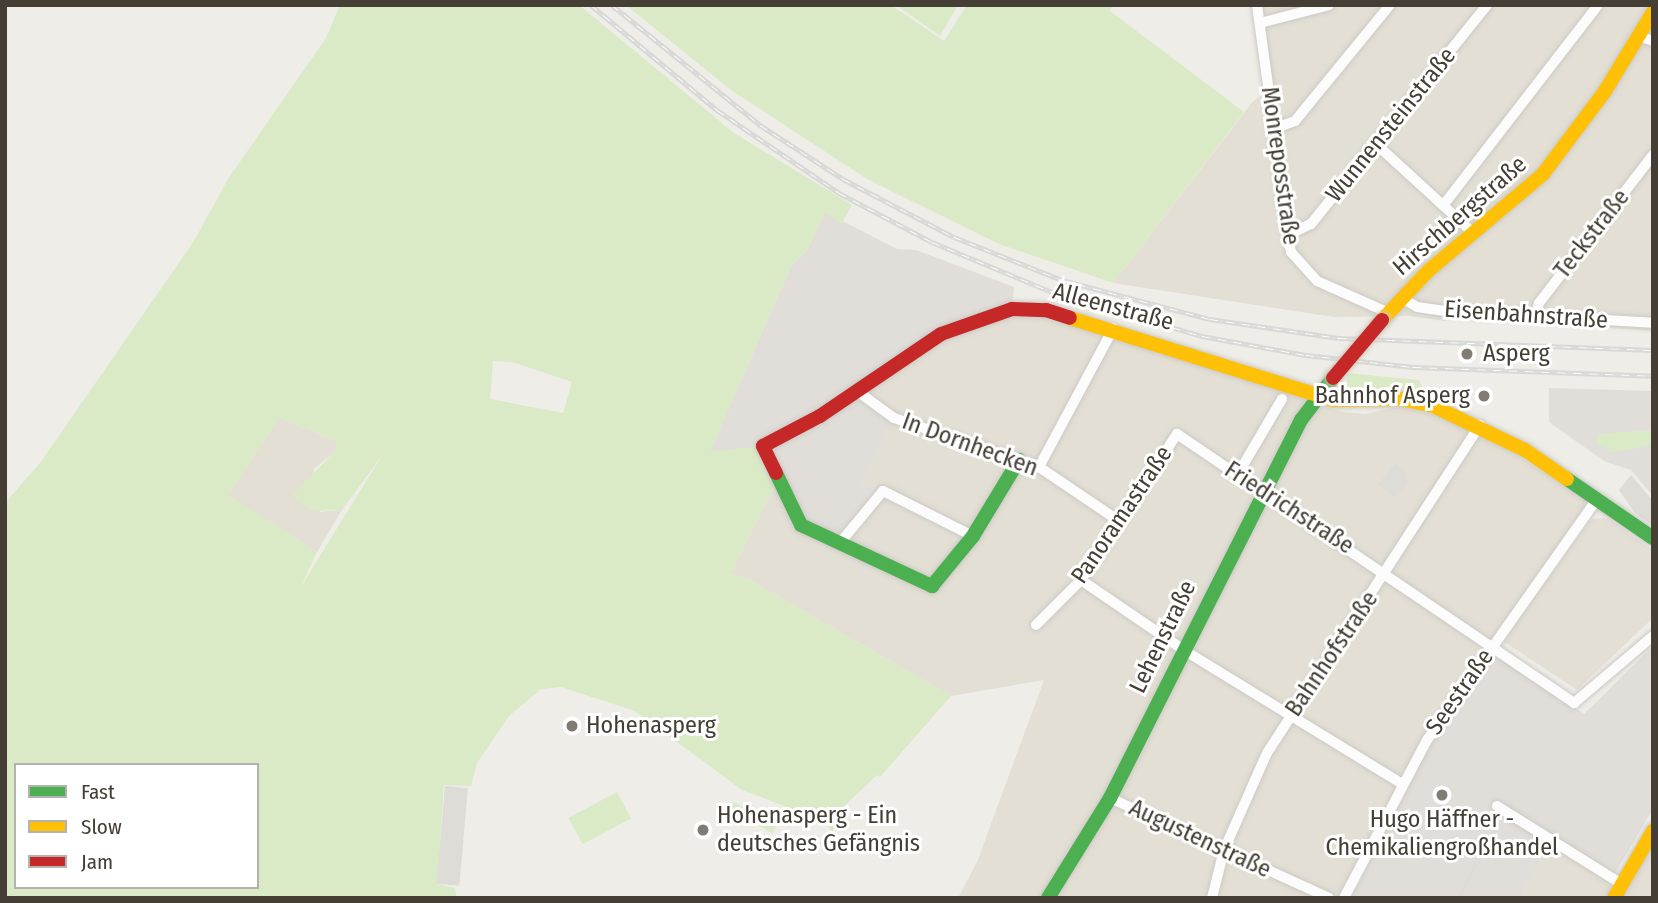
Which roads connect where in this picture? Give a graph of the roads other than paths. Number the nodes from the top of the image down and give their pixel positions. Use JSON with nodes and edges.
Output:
{"nodes":[{"id":1,"x":1257,"y":5,"type":"edge"},
{"id":2,"x":1329,"y":5,"type":"edge"},
{"id":3,"x":1390,"y":5,"type":"edge"},
{"id":4,"x":1487,"y":5,"type":"edge"},
{"id":5,"x":1598,"y":5,"type":"edge"},
{"id":6,"x":1653,"y":12,"type":"edge"},
{"id":7,"x":1260,"y":23,"type":"junction"},
{"id":8,"x":1647,"y":39,"type":"edge"},
{"id":9,"x":1273,"y":130,"type":"junction"},
{"id":10,"x":1376,"y":144,"type":"junction"},
{"id":11,"x":1653,"y":155,"type":"edge"},
{"id":12,"x":1445,"y":204,"type":"junction"},
{"id":13,"x":1473,"y":233,"type":"junction"},
{"id":14,"x":1288,"y":235,"type":"junction"},
{"id":15,"x":1402,"y":298,"type":"junction"},
{"id":16,"x":1653,"y":312,"type":"edge"},
{"id":17,"x":1536,"y":315,"type":"junction"},
{"id":18,"x":1385,"y":316,"type":"junction"},
{"id":19,"x":1648,"y":323,"type":"edge"},
{"id":20,"x":1113,"y":329,"type":"junction"},
{"id":21,"x":1327,"y":386,"type":"junction"},
{"id":22,"x":857,"y":391,"type":"junction"},
{"id":23,"x":1282,"y":399,"type":"dead end"},
{"id":24,"x":1480,"y":425,"type":"junction"},
{"id":25,"x":1177,"y":434,"type":"joint"},
{"id":26,"x":1019,"y":460,"type":"junction"},
{"id":27,"x":1039,"y":467,"type":"junction"},
{"id":28,"x":1238,"y":474,"type":"junction"},
{"id":29,"x":1263,"y":490,"type":"junction"},
{"id":30,"x":1597,"y":499,"type":"junction"},
{"id":31,"x":1119,"y":521,"type":"junction"},
{"id":32,"x":974,"y":536,"type":"junction"},
{"id":33,"x":1653,"y":538,"type":"edge"},
{"id":34,"x":839,"y":544,"type":"junction"},
{"id":35,"x":1386,"y":572,"type":"junction"},
{"id":36,"x":1081,"y":580,"type":"junction"},
{"id":37,"x":1035,"y":625,"type":"dead end"},
{"id":38,"x":1653,"y":636,"type":"edge"},
{"id":39,"x":1492,"y":646,"type":"junction"},
{"id":40,"x":1182,"y":649,"type":"junction"},
{"id":41,"x":1290,"y":716,"type":"junction"},
{"id":42,"x":1401,"y":783,"type":"junction"},
{"id":43,"x":1110,"y":798,"type":"junction"},
{"id":44,"x":1497,"y":806,"type":"dead end"},
{"id":45,"x":1653,"y":831,"type":"edge"},
{"id":46,"x":1224,"y":850,"type":"junction"},
{"id":47,"x":1622,"y":884,"type":"junction"},
{"id":48,"x":1048,"y":898,"type":"edge"},
{"id":49,"x":1212,"y":898,"type":"edge"},
{"id":50,"x":1329,"y":898,"type":"edge"},
{"id":51,"x":1344,"y":898,"type":"edge"},
{"id":52,"x":1614,"y":898,"type":"edge"}],
"edges":[{"from":1,"to":7,"type":"street","name":"Monreposstraße"},
{"from":2,"to":7,"type":"street"},
{"from":3,"to":9,"type":"street"},
{"from":4,"to":10,"type":"street","name":"Wunnensteinstraße"},
{"from":5,"to":12,"type":"street"},
{"from":6,"to":8,"type":"street","name":"Hirschbergstraße"},
{"from":7,"to":9,"type":"street","name":"Monreposstraße"},
{"from":8,"to":13,"type":"street","name":"Hirschbergstraße"},
{"from":9,"to":14,"type":"street","name":"Monreposstraße"},
{"from":10,"to":12,"type":"street"},
{"from":10,"to":14,"type":"street","name":"Wunnensteinstraße"},
{"from":11,"to":17,"type":"street","name":"Teckstraße"},
{"from":12,"to":13,"type":"street"},
{"from":13,"to":15,"type":"street","name":"Hirschbergstraße"},
{"from":14,"to":18,"type":"street","name":"Monreposstraße"},
{"from":15,"to":17,"type":"street","name":"Eisenbahnstraße"},
{"from":15,"to":18,"type":"street","name":"Hirschbergstraße"},
{"from":16,"to":19,"type":"street"},
{"from":17,"to":19,"type":"street","name":"Eisenbahnstraße"},
{"from":18,"to":21,"type":"street","name":"Hirschbergstraße","bridge":true},
{"from":20,"to":21,"type":"street","name":"Alleenstraße"},
{"from":20,"to":22,"type":"street","name":"Alleenstraße"},
{"from":20,"to":27,"type":"street"},
{"from":21,"to":24,"type":"street","name":"Alleenstraße"},
{"from":21,"to":29,"type":"street","name":"Lehenstraße"},
{"from":22,"to":26,"type":"street","name":"In Dornhecken"},
{"from":22,"to":34,"type":"street","name":"Alleenstraße"},
{"from":23,"to":28,"type":"street"},
{"from":24,"to":30,"type":"street","name":"Alleenstraße"},
{"from":24,"to":35,"type":"street","name":"Bahnhofstraße"},
{"from":25,"to":28,"type":"street","name":"Friedrichstraße"},
{"from":25,"to":31,"type":"street","name":"Panoramastraße"},
{"from":26,"to":27,"type":"street","name":"In Dornhecken"},
{"from":26,"to":32,"type":"street"},
{"from":27,"to":31,"type":"street","name":"In Dornhecken"},
{"from":28,"to":29,"type":"street","name":"Friedrichstraße"},
{"from":29,"to":35,"type":"street","name":"Friedrichstraße"},
{"from":29,"to":40,"type":"street","name":"Lehenstraße"},
{"from":30,"to":33,"type":"street","name":"Alleenstraße"},
{"from":30,"to":39,"type":"street","name":"Seestraße"},
{"from":31,"to":36,"type":"street","name":"Panoramastraße"},
{"from":32,"to":34,"type":"street"},
{"from":32,"to":34,"type":"street"},
{"from":35,"to":39,"type":"street","name":"Friedrichstraße"},
{"from":35,"to":41,"type":"street","name":"Bahnhofstraße"},
{"from":36,"to":37,"type":"street","name":"Panoramastraße"},
{"from":36,"to":40,"type":"street"},
{"from":38,"to":39,"type":"street","name":"Friedrichstraße"},
{"from":39,"to":42,"type":"street","name":"Seestraße"},
{"from":40,"to":41,"type":"street"},
{"from":40,"to":43,"type":"street","name":"Lehenstraße"},
{"from":41,"to":42,"type":"street"},
{"from":41,"to":46,"type":"street","name":"Bahnhofstraße"},
{"from":42,"to":51,"type":"street","name":"Seestraße"},
{"from":43,"to":46,"type":"street","name":"Augustenstraße"},
{"from":43,"to":48,"type":"street","name":"Lehenstraße"},
{"from":44,"to":47,"type":"street"},
{"from":45,"to":47,"type":"street"},
{"from":46,"to":49,"type":"street","name":"Bahnhofstraße"},
{"from":46,"to":50,"type":"street","name":"Augustenstraße"},
{"from":47,"to":52,"type":"street"}]}
